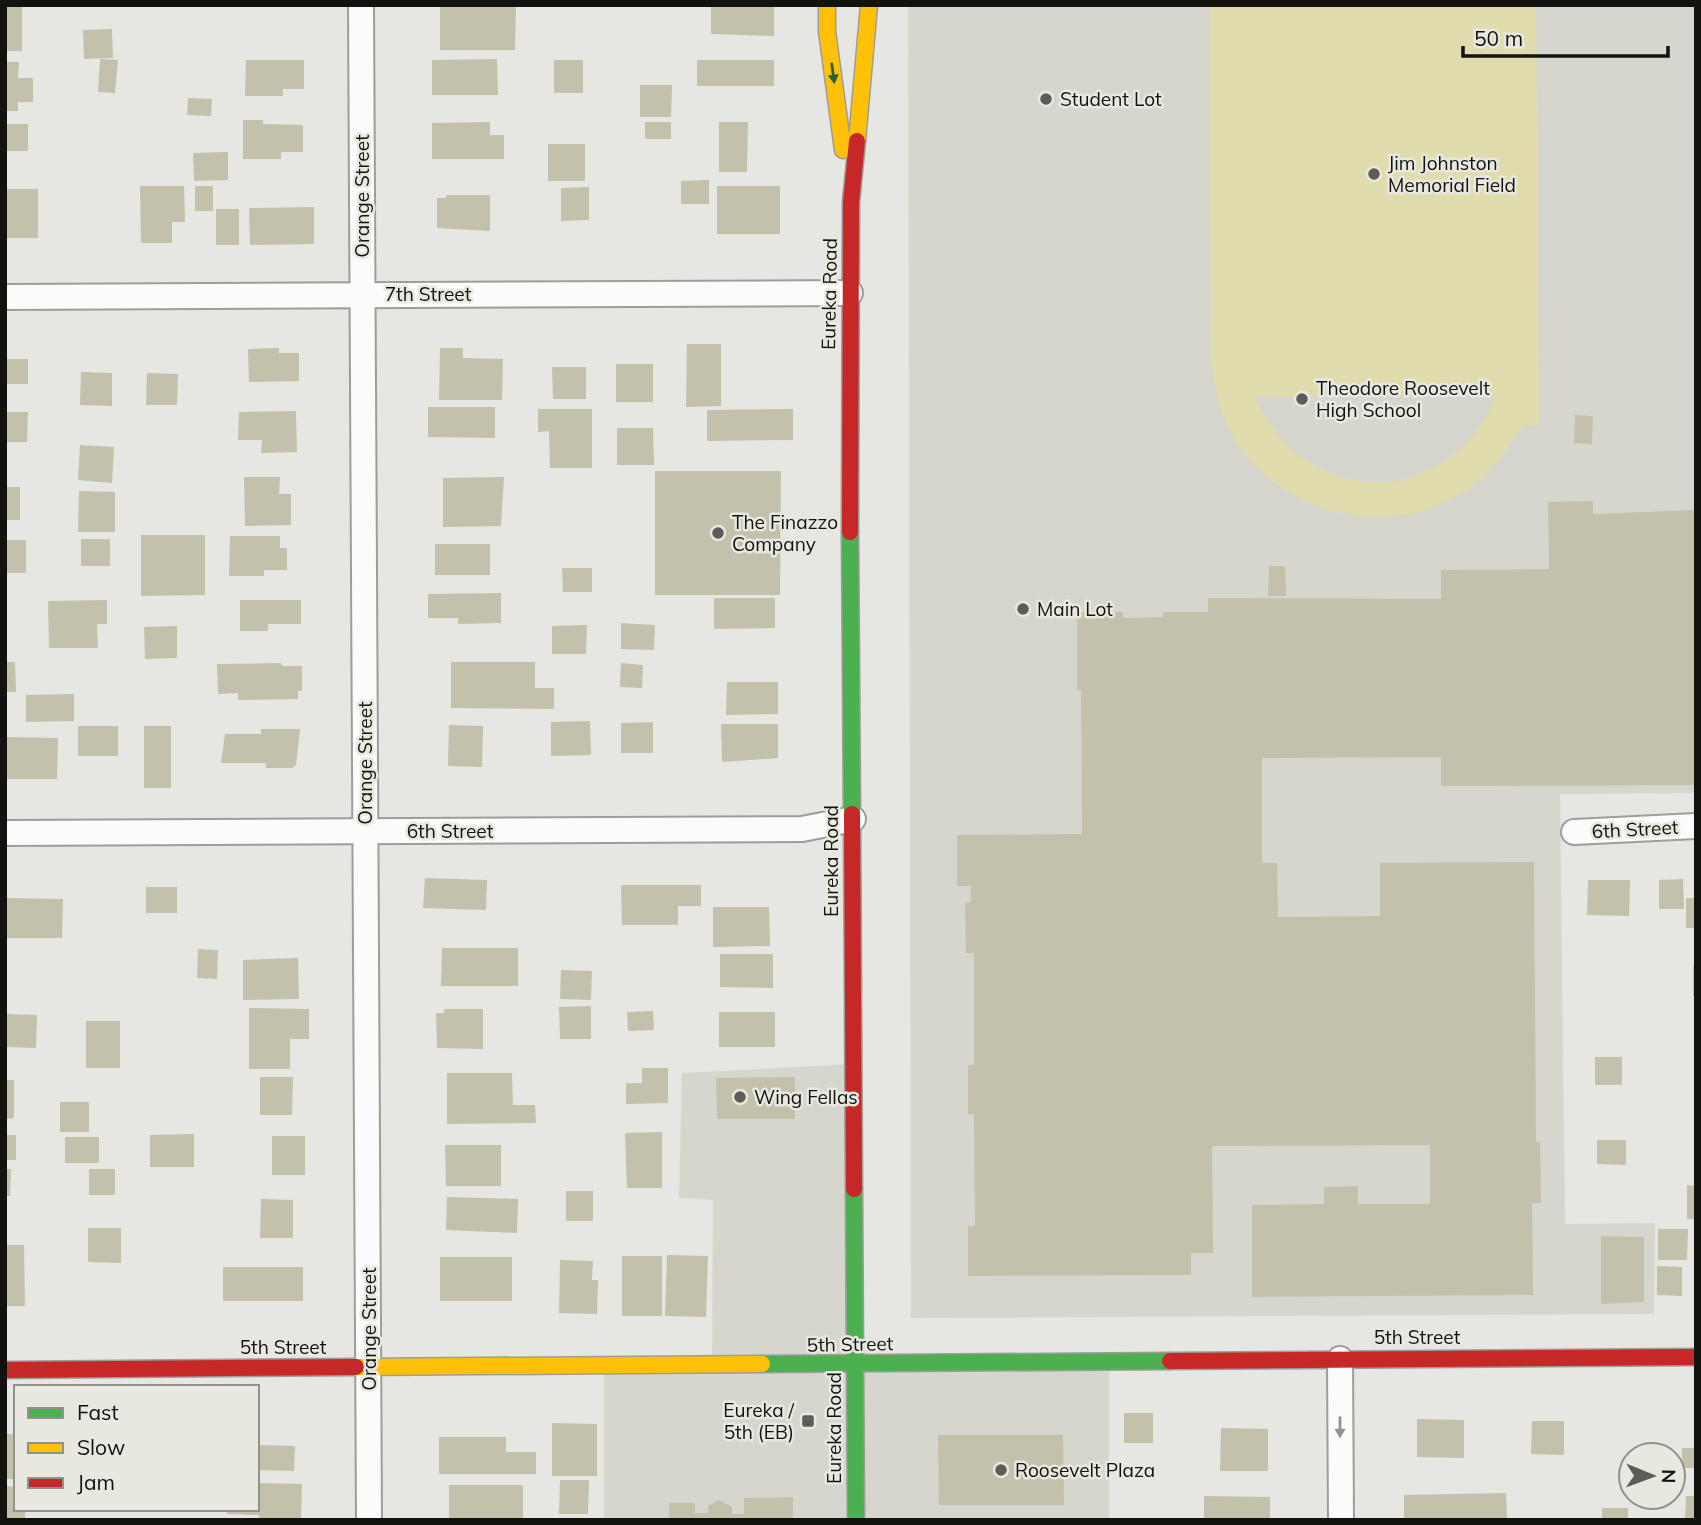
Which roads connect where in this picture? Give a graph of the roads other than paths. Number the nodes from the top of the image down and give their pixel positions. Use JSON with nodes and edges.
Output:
{"nodes":[{"id":1,"x":361,"y":5,"type":"edge"},
{"id":2,"x":827,"y":5,"type":"edge"},
{"id":3,"x":869,"y":5,"type":"edge"},
{"id":4,"x":851,"y":202,"type":"junction"},
{"id":5,"x":850,"y":293,"type":"junction"},
{"id":6,"x":363,"y":295,"type":"junction"},
{"id":7,"x":5,"y":297,"type":"edge"},
{"id":8,"x":853,"y":819,"type":"junction"},
{"id":9,"x":1696,"y":826,"type":"edge"},
{"id":10,"x":366,"y":831,"type":"junction"},
{"id":11,"x":1574,"y":832,"type":"dead end"},
{"id":12,"x":5,"y":833,"type":"edge"},
{"id":13,"x":1696,"y":1357,"type":"edge"},
{"id":14,"x":1340,"y":1359,"type":"junction"},
{"id":15,"x":855,"y":1365,"type":"junction"},
{"id":16,"x":369,"y":1368,"type":"junction"},
{"id":17,"x":5,"y":1370,"type":"edge"},
{"id":18,"x":369,"y":1520,"type":"edge"},
{"id":19,"x":856,"y":1520,"type":"edge"},
{"id":20,"x":1341,"y":1520,"type":"edge"}],
"edges":[{"from":1,"to":6,"type":"street","name":"Orange Street"},
{"from":2,"to":4,"type":"main road","name":"Eureka Road","one_way":true},
{"from":3,"to":4,"type":"main road","name":"Eureka Road"},
{"from":4,"to":5,"type":"main road","name":"Eureka Road"},
{"from":5,"to":6,"type":"street","name":"7th Street"},
{"from":5,"to":8,"type":"main road","name":"Eureka Road"},
{"from":6,"to":7,"type":"street","name":"7th Street"},
{"from":6,"to":10,"type":"street","name":"Orange Street"},
{"from":8,"to":10,"type":"street","name":"6th Street"},
{"from":8,"to":15,"type":"main road","name":"Eureka Road"},
{"from":9,"to":11,"type":"street","name":"6th Street"},
{"from":10,"to":12,"type":"street","name":"6th Street"},
{"from":10,"to":16,"type":"street","name":"Orange Street"},
{"from":13,"to":14,"type":"main road","name":"5th Street"},
{"from":14,"to":15,"type":"main road","name":"5th Street"},
{"from":14,"to":20,"type":"street","one_way":true},
{"from":15,"to":16,"type":"main road","name":"5th Street"},
{"from":15,"to":19,"type":"main road","name":"Eureka Road"},
{"from":16,"to":17,"type":"main road","name":"5th Street"},
{"from":16,"to":18,"type":"street","name":"Orange Street"}]}
